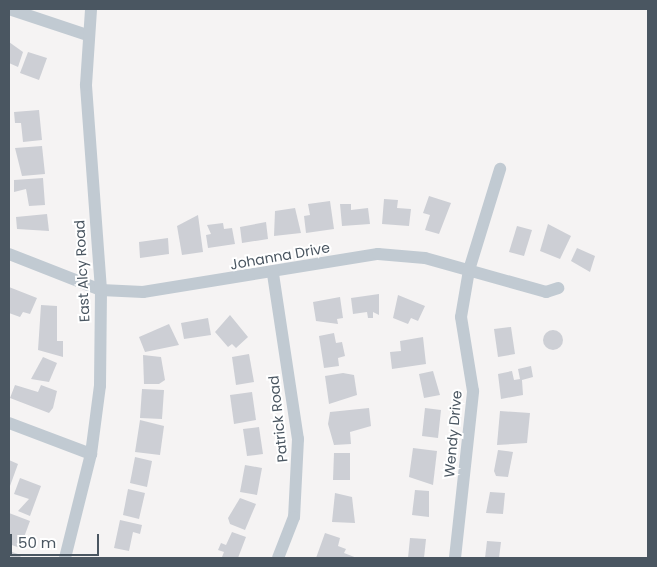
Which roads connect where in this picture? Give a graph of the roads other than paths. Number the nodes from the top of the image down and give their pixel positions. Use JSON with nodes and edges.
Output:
{"nodes":[{"id":1,"x":9,"y":9,"type":"edge"},
{"id":2,"x":91,"y":9,"type":"edge"},
{"id":3,"x":87,"y":35,"type":"junction"},
{"id":4,"x":500,"y":169,"type":"dead end"},
{"id":5,"x":9,"y":254,"type":"edge"},
{"id":6,"x":469,"y":270,"type":"junction"},
{"id":7,"x":273,"y":274,"type":"junction"},
{"id":8,"x":558,"y":288,"type":"dead end"},
{"id":9,"x":102,"y":290,"type":"junction"},
{"id":10,"x":9,"y":423,"type":"edge"},
{"id":11,"x":91,"y":454,"type":"junction"},
{"id":12,"x":65,"y":558,"type":"edge"},
{"id":13,"x":278,"y":558,"type":"edge"},
{"id":14,"x":455,"y":558,"type":"edge"}],
"edges":[{"from":1,"to":3,"type":"street"},
{"from":2,"to":3,"type":"street","name":"East Alcy Road"},
{"from":3,"to":9,"type":"street","name":"East Alcy Road"},
{"from":4,"to":6,"type":"street","name":"Wendy Drive"},
{"from":5,"to":9,"type":"street","name":"Johanna Drive"},
{"from":6,"to":7,"type":"street","name":"Johanna Drive"},
{"from":6,"to":8,"type":"street","name":"Johanna Drive"},
{"from":6,"to":14,"type":"street","name":"Wendy Drive"},
{"from":7,"to":9,"type":"street","name":"Johanna Drive"},
{"from":7,"to":13,"type":"street","name":"Patrick Road"},
{"from":9,"to":11,"type":"street","name":"East Alcy Road"},
{"from":10,"to":11,"type":"street"},
{"from":11,"to":12,"type":"street","name":"East Alcy Road"}]}
